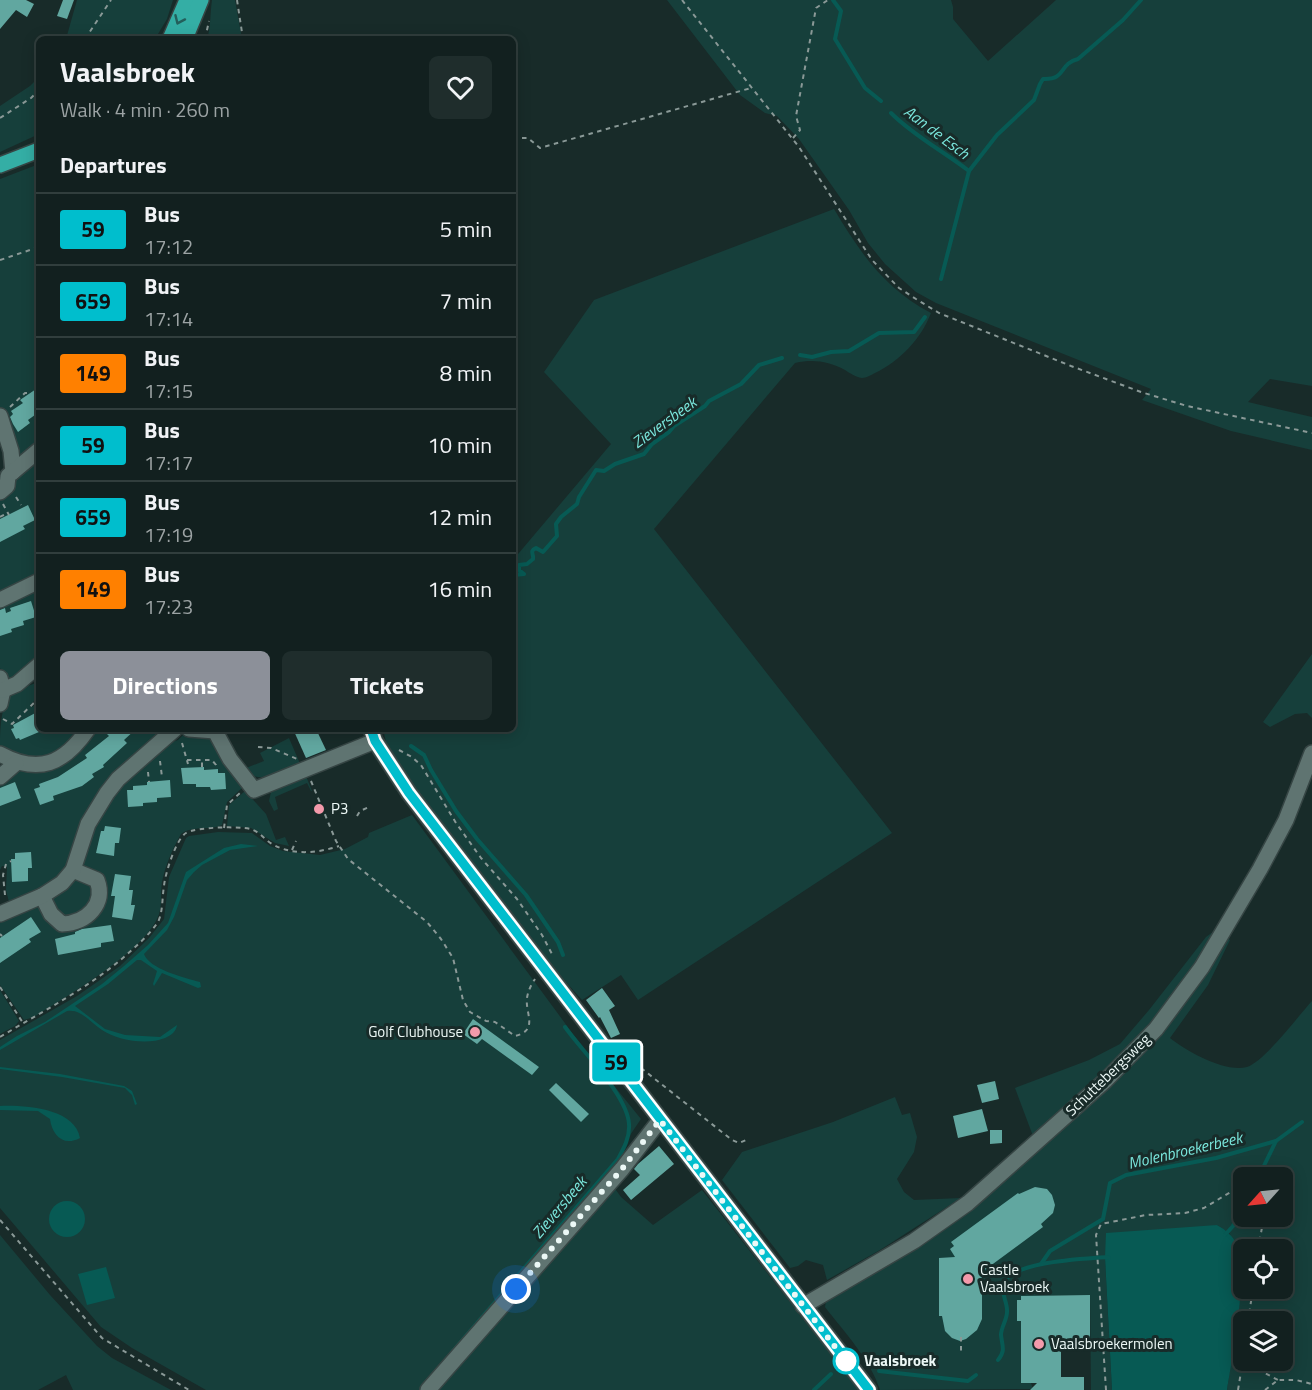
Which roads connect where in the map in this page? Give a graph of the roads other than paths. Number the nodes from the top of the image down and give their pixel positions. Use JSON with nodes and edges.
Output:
{"nodes":[{"id":1,"x":187,"y":0,"type":"edge"},
{"id":2,"x":201,"y":0,"type":"edge"},
{"id":3,"x":171,"y":36,"type":"edge"},
{"id":4,"x":186,"y":36,"type":"edge"},
{"id":5,"x":36,"y":151,"type":"edge"},
{"id":6,"x":0,"y":165,"type":"edge"},
{"id":7,"x":4,"y":412,"type":"edge"},
{"id":8,"x":36,"y":452,"type":"edge"},
{"id":9,"x":7,"y":474,"type":"edge"},
{"id":10,"x":0,"y":492,"type":"edge"},
{"id":11,"x":36,"y":582,"type":"edge"},
{"id":12,"x":0,"y":600,"type":"edge"},
{"id":13,"x":36,"y":668,"type":"edge"},
{"id":14,"x":36,"y":681,"type":"edge"},
{"id":15,"x":4,"y":695,"type":"edge"},
{"id":16,"x":86,"y":732,"type":"edge"},
{"id":17,"x":177,"y":732,"type":"edge"},
{"id":18,"x":216,"y":732,"type":"edge"},
{"id":19,"x":373,"y":735,"type":"edge"},
{"id":20,"x":1312,"y":753,"type":"edge"},
{"id":21,"x":0,"y":754,"type":"edge"},
{"id":22,"x":16,"y":763,"type":"junction"},
{"id":23,"x":0,"y":777,"type":"edge"},
{"id":24,"x":73,"y":870,"type":"junction"},
{"id":25,"x":42,"y":896,"type":"junction"},
{"id":26,"x":5,"y":912,"type":"edge"},
{"id":27,"x":660,"y":1120,"type":"junction"},
{"id":28,"x":803,"y":1306,"type":"junction"},
{"id":29,"x":428,"y":1390,"type":"edge"},
{"id":30,"x":869,"y":1390,"type":"edge"}],
"edges":[{"from":1,"to":3,"type":"main road","one_way":true},
{"from":2,"to":4,"type":"main road"},
{"from":5,"to":6,"type":"main road"},
{"from":7,"to":9,"type":"street"},
{"from":8,"to":9,"type":"street"},
{"from":9,"to":10,"type":"street"},
{"from":11,"to":12,"type":"street"},
{"from":13,"to":15,"type":"street"},
{"from":14,"to":15,"type":"street"},
{"from":16,"to":22,"type":"street"},
{"from":17,"to":24,"type":"street"},
{"from":18,"to":19,"type":"street"},
{"from":19,"to":27,"type":"street"},
{"from":20,"to":28,"type":"street","name":"Schuttebergsweg"},
{"from":21,"to":22,"type":"street"},
{"from":22,"to":23,"type":"street"},
{"from":24,"to":25,"type":"street"},
{"from":24,"to":25,"type":"street"},
{"from":25,"to":26,"type":"street"},
{"from":27,"to":28,"type":"street"},
{"from":27,"to":29,"type":"street"},
{"from":28,"to":30,"type":"street"}]}
